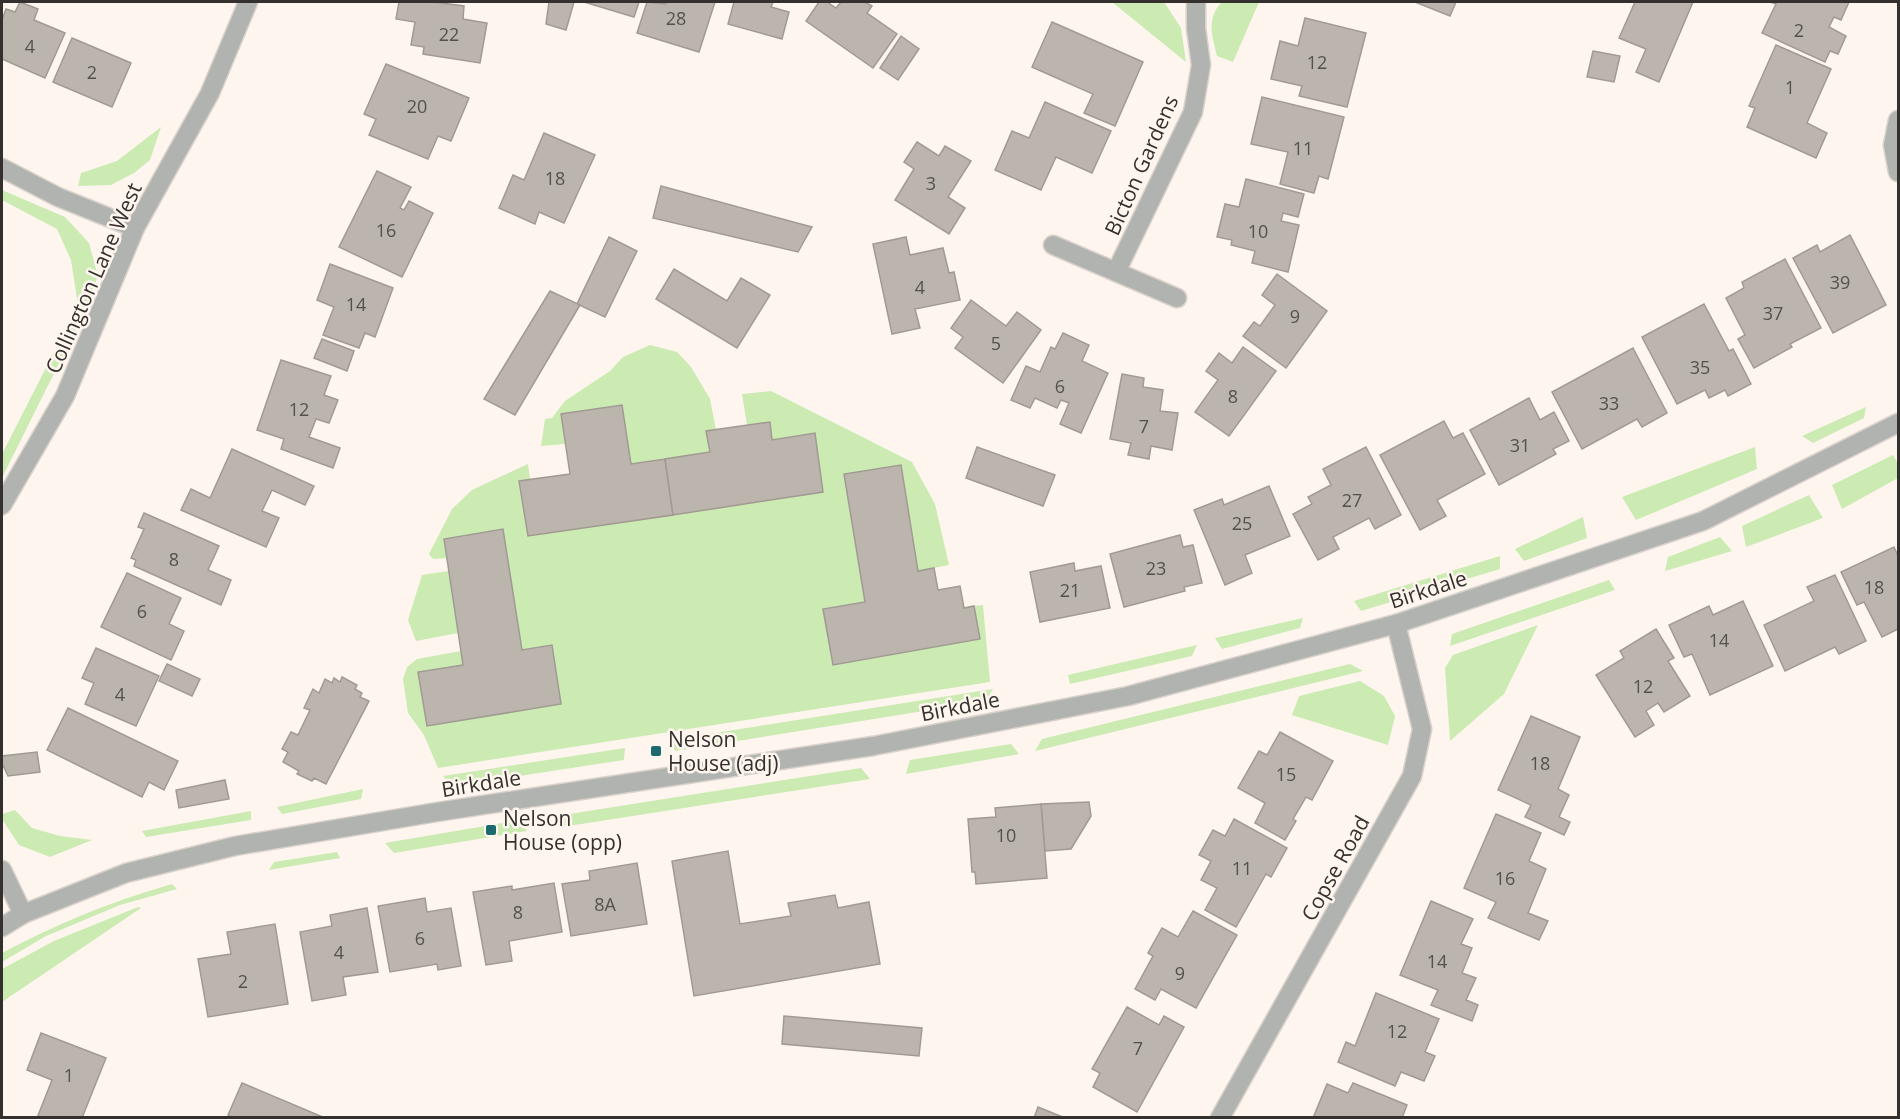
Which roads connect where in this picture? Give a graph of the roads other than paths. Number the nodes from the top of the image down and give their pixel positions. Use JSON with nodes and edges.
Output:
{"nodes":[{"id":1,"x":248,"y":2,"type":"edge"},
{"id":2,"x":1196,"y":2,"type":"edge"},
{"id":3,"x":1899,"y":120,"type":"edge"},
{"id":4,"x":2,"y":168,"type":"edge"},
{"id":5,"x":1899,"y":172,"type":"edge"},
{"id":6,"x":135,"y":228,"type":"junction"},
{"id":7,"x":1053,"y":245,"type":"dead end"},
{"id":8,"x":1116,"y":272,"type":"junction"},
{"id":9,"x":1177,"y":298,"type":"dead end"},
{"id":10,"x":1899,"y":423,"type":"edge"},
{"id":11,"x":2,"y":505,"type":"edge"},
{"id":12,"x":1396,"y":624,"type":"junction"},
{"id":13,"x":2,"y":870,"type":"edge"},
{"id":14,"x":23,"y":914,"type":"junction"},
{"id":15,"x":2,"y":927,"type":"edge"},
{"id":16,"x":1220,"y":1118,"type":"edge"}],
"edges":[{"from":1,"to":6,"type":"street","name":"Collington Lane West"},
{"from":2,"to":8,"type":"street","name":"Bicton Gardens"},
{"from":3,"to":5,"type":"street"},
{"from":4,"to":6,"type":"street"},
{"from":6,"to":11,"type":"street","name":"Collington Lane West"},
{"from":7,"to":8,"type":"street"},
{"from":8,"to":9,"type":"street"},
{"from":10,"to":12,"type":"street","name":"Birkdale"},
{"from":12,"to":14,"type":"street","name":"Birkdale"},
{"from":12,"to":16,"type":"street","name":"Copse Road"},
{"from":13,"to":14,"type":"street"},
{"from":14,"to":15,"type":"street","name":"Birkdale"}]}
